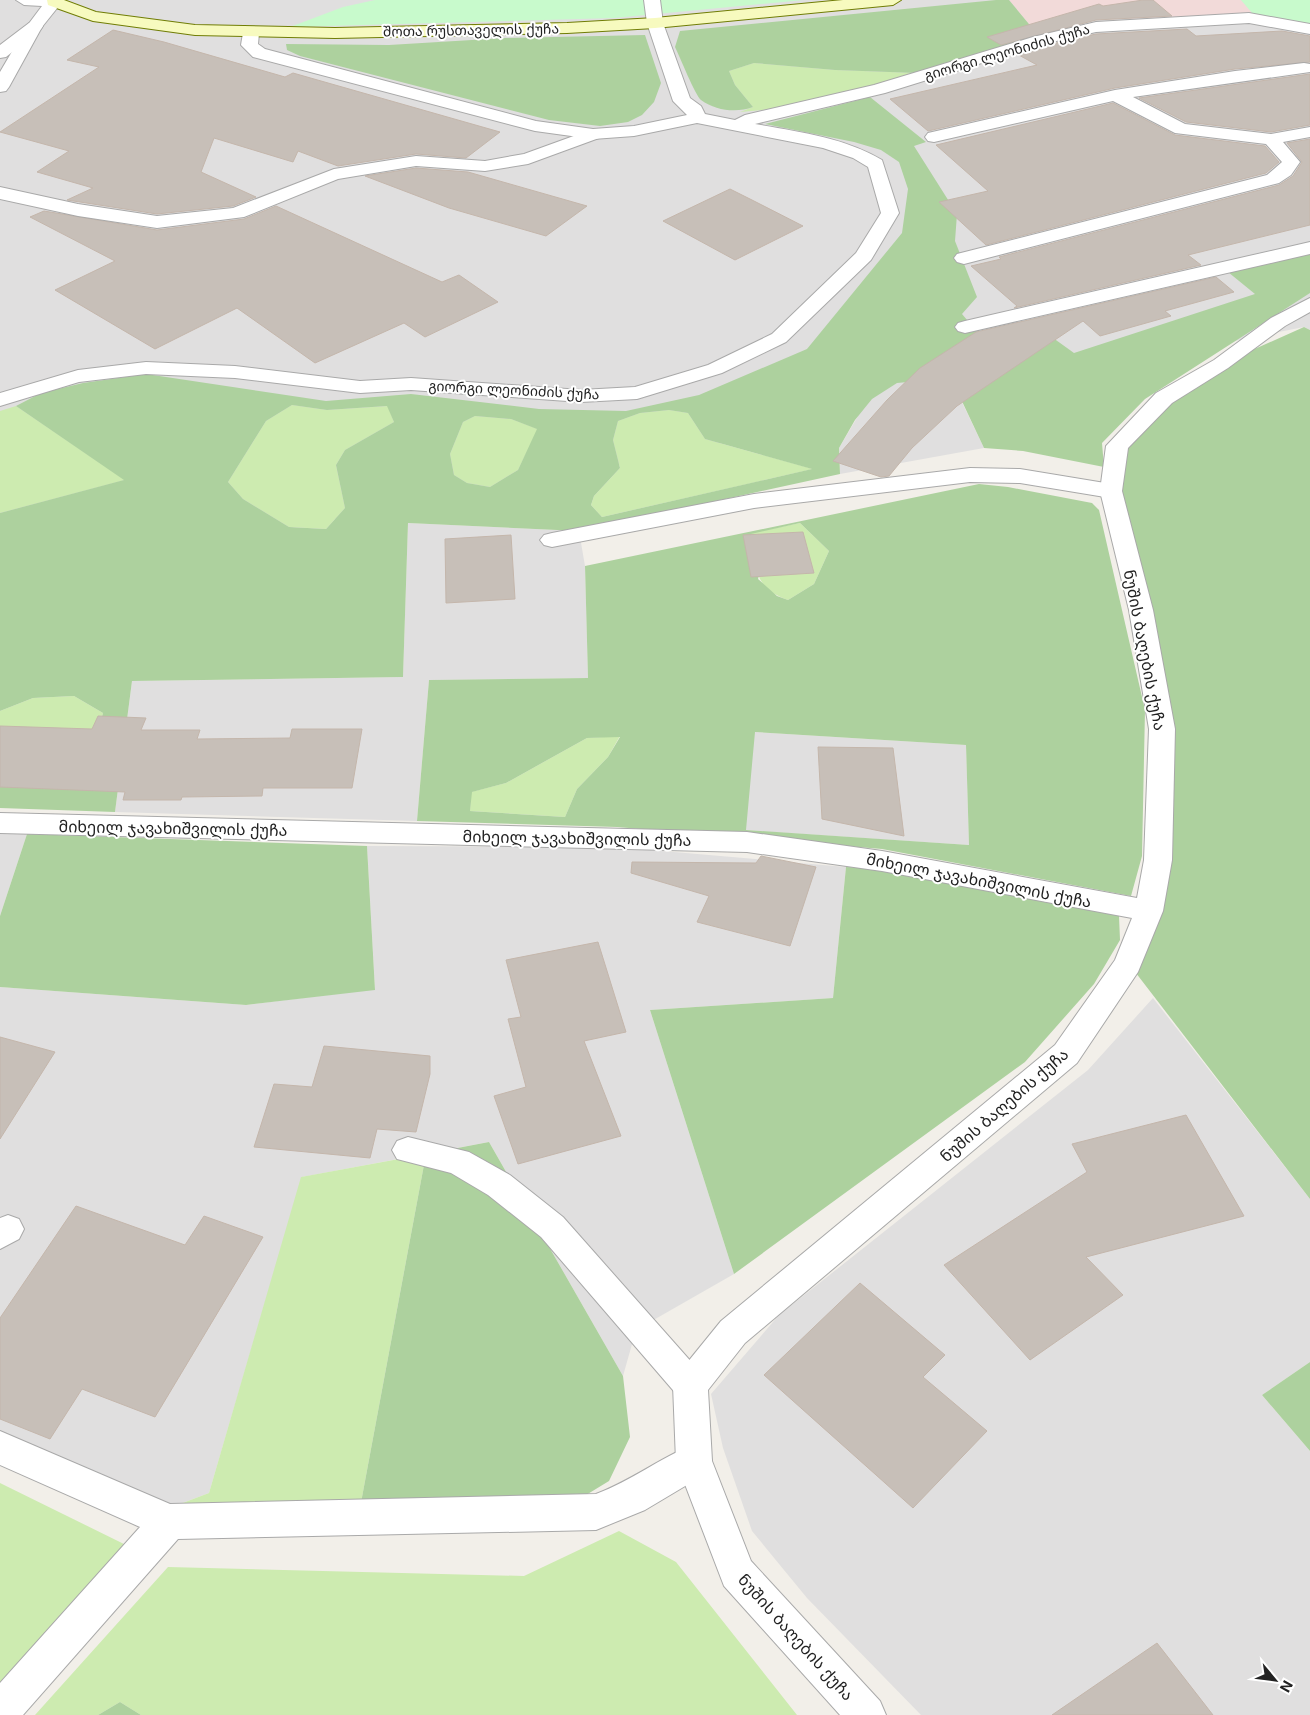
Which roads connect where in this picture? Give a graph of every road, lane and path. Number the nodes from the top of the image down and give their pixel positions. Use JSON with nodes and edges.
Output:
{"nodes":[{"id":1,"x":24,"y":0,"type":"edge"},
{"id":2,"x":652,"y":0,"type":"edge"},
{"id":3,"x":893,"y":0,"type":"edge"},
{"id":4,"x":55,"y":1,"type":"edge"},
{"id":5,"x":655,"y":23,"type":"junction"},
{"id":6,"x":35,"y":26,"type":"junction"},
{"id":7,"x":1310,"y":29,"type":"edge"},
{"id":8,"x":251,"y":33,"type":"junction"},
{"id":9,"x":0,"y":53,"type":"edge"},
{"id":10,"x":1304,"y":68,"type":"dead end"},
{"id":11,"x":0,"y":87,"type":"edge"},
{"id":12,"x":1115,"y":95,"type":"junction"},
{"id":13,"x":697,"y":118,"type":"junction"},
{"id":14,"x":739,"y":125,"type":"junction"},
{"id":15,"x":1310,"y":132,"type":"edge"},
{"id":16,"x":593,"y":134,"type":"junction"},
{"id":17,"x":934,"y":138,"type":"dead end"},
{"id":18,"x":1271,"y":139,"type":"junction"},
{"id":19,"x":0,"y":193,"type":"edge"},
{"id":20,"x":1310,"y":248,"type":"edge"},
{"id":21,"x":964,"y":258,"type":"dead end"},
{"id":22,"x":1310,"y":304,"type":"edge"},
{"id":23,"x":964,"y":327,"type":"dead end"},
{"id":24,"x":0,"y":400,"type":"edge"},
{"id":25,"x":1111,"y":491,"type":"junction"},
{"id":26,"x":552,"y":540,"type":"dead end"},
{"id":27,"x":0,"y":823,"type":"edge"},
{"id":28,"x":1149,"y":911,"type":"junction"},
{"id":29,"x":408,"y":1150,"type":"dead end"},
{"id":30,"x":690,"y":1385,"type":"junction"},
{"id":31,"x":0,"y":1448,"type":"edge"},
{"id":32,"x":694,"y":1461,"type":"junction"},
{"id":33,"x":169,"y":1522,"type":"junction"},
{"id":34,"x":0,"y":1712,"type":"edge"},
{"id":35,"x":866,"y":1715,"type":"edge"}],
"edges":[{"from":1,"to":4,"type":"street"},
{"from":2,"to":5,"type":"street"},
{"from":3,"to":5,"type":"main road","name":"შოთა რუსთაველის ქუჩა"},
{"from":4,"to":6,"type":"street"},
{"from":4,"to":8,"type":"main road","name":"შოთა რუსთაველის ქუჩა"},
{"from":5,"to":8,"type":"main road","name":"შოთა რუსთაველის ქუჩა"},
{"from":5,"to":13,"type":"street"},
{"from":6,"to":9,"type":"street"},
{"from":6,"to":11,"type":"street"},
{"from":7,"to":14,"type":"street","name":"გიორგი ლეონიძის ქუჩა"},
{"from":8,"to":16,"type":"street","name":"გიორგი ლეონიძის ქუჩა"},
{"from":10,"to":12,"type":"street"},
{"from":12,"to":17,"type":"street"},
{"from":12,"to":18,"type":"street"},
{"from":13,"to":14,"type":"street","name":"გიორგი ლეონიძის ქუჩა"},
{"from":13,"to":16,"type":"street","name":"გიორგი ლეონიძის ქუჩა"},
{"from":14,"to":24,"type":"street","name":"გიორგი ლეონიძის ქუჩა"},
{"from":15,"to":18,"type":"street"},
{"from":16,"to":19,"type":"street"},
{"from":18,"to":21,"type":"street"},
{"from":20,"to":23,"type":"street"},
{"from":22,"to":25,"type":"street","name":"ნუშის ბაღების ქუჩა"},
{"from":25,"to":26,"type":"street"},
{"from":25,"to":28,"type":"street","name":"ნუშის ბაღების ქუჩა"},
{"from":27,"to":28,"type":"street","name":"მიხეილ ჯავახიშვილის ქუჩა"},
{"from":28,"to":30,"type":"street","name":"ნუშის ბაღების ქუჩა"},
{"from":29,"to":30,"type":"street"},
{"from":30,"to":32,"type":"street","name":"ნუშის ბაღების ქუჩა"},
{"from":31,"to":33,"type":"street"},
{"from":32,"to":33,"type":"street"},
{"from":32,"to":35,"type":"street","name":"ნუშის ბაღების ქუჩა"},
{"from":33,"to":34,"type":"street"}]}
